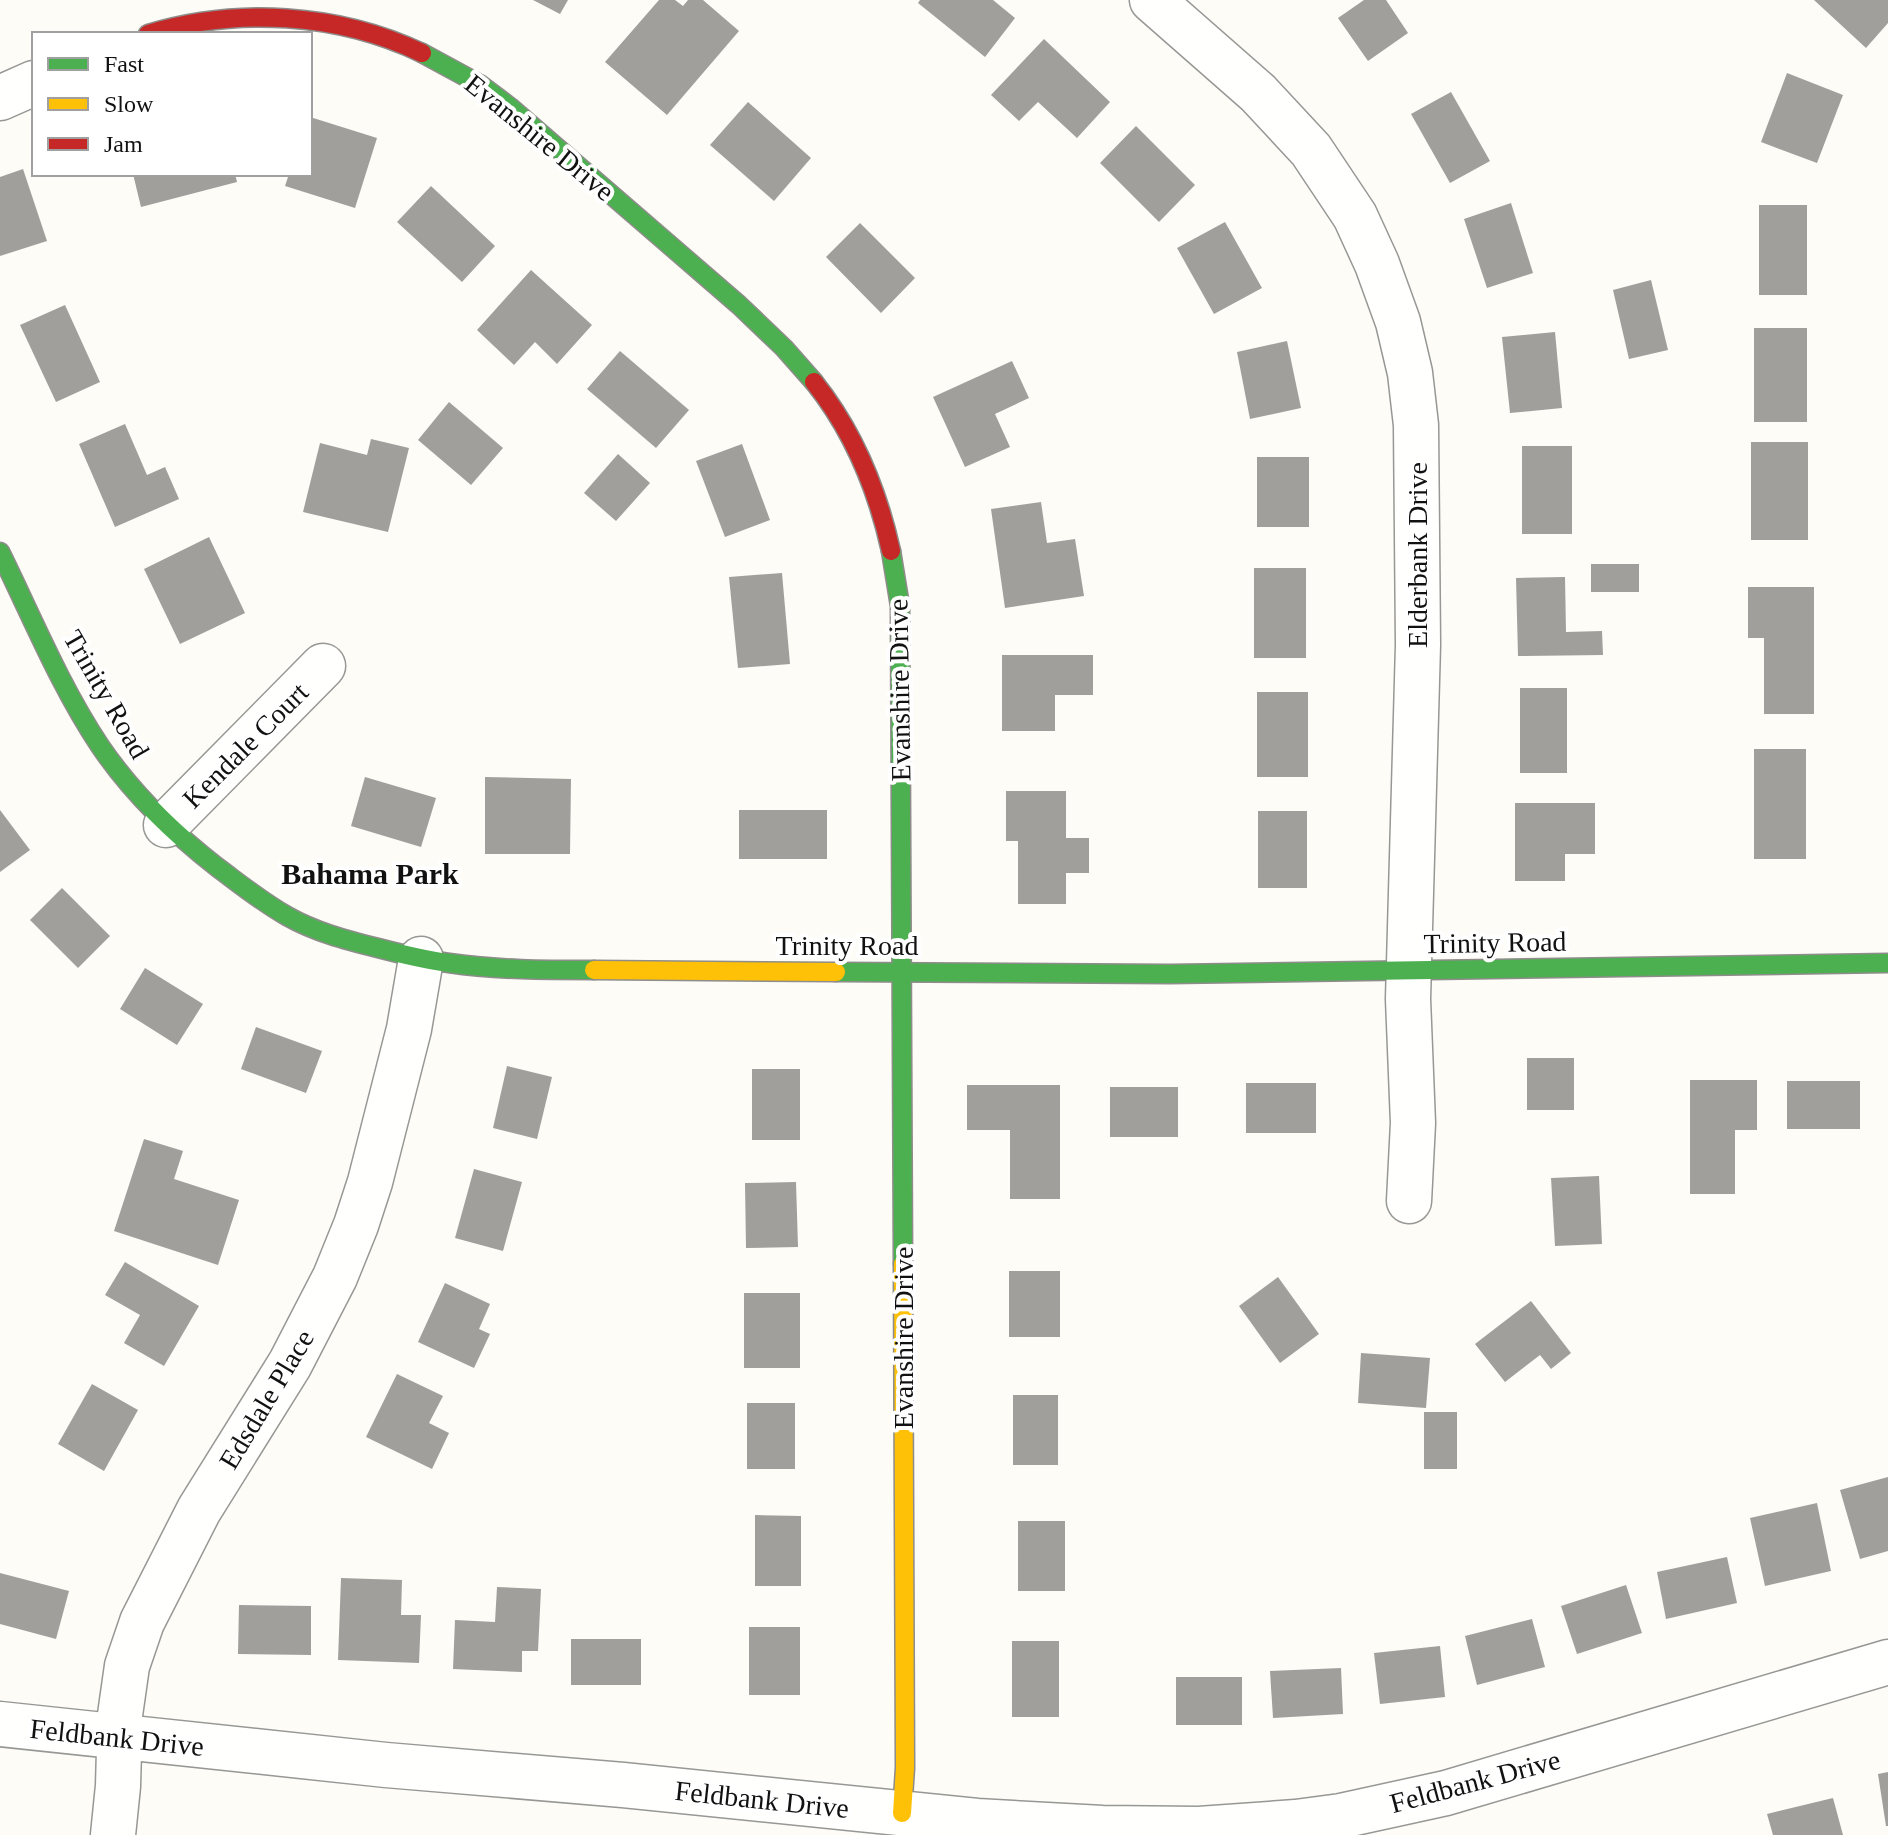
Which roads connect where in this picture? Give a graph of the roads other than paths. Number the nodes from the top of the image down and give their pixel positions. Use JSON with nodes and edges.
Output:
{"nodes":[{"id":1,"x":1152,"y":0,"type":"edge"},
{"id":2,"x":154,"y":32,"type":"edge"},
{"id":3,"x":32,"y":84,"type":"edge"},
{"id":4,"x":0,"y":98,"type":"edge"},
{"id":5,"x":0,"y":552,"type":"edge"},
{"id":6,"x":323,"y":666,"type":"dead end"},
{"id":7,"x":166,"y":825,"type":"junction"},
{"id":8,"x":421,"y":959,"type":"junction"},
{"id":9,"x":1888,"y":963,"type":"edge"},
{"id":10,"x":1409,"y":971,"type":"junction"},
{"id":11,"x":902,"y":973,"type":"junction"},
{"id":12,"x":1409,"y":1201,"type":"dead end"},
{"id":13,"x":1888,"y":1662,"type":"edge"},
{"id":14,"x":0,"y":1724,"type":"edge"},
{"id":15,"x":120,"y":1738,"type":"junction"},
{"id":16,"x":902,"y":1813,"type":"junction"},
{"id":17,"x":113,"y":1835,"type":"edge"}],
"edges":[{"from":1,"to":10,"type":"street","name":"Elderbank Drive"},
{"from":2,"to":11,"type":"street","name":"Evanshire Drive"},
{"from":3,"to":4,"type":"street"},
{"from":5,"to":7,"type":"street","name":"Trinity Road"},
{"from":6,"to":7,"type":"street","name":"Kendale Court"},
{"from":7,"to":8,"type":"street","name":"Trinity Road"},
{"from":8,"to":11,"type":"street","name":"Trinity Road"},
{"from":8,"to":15,"type":"street","name":"Edsdale Place"},
{"from":9,"to":10,"type":"street","name":"Trinity Road"},
{"from":10,"to":11,"type":"street","name":"Trinity Road"},
{"from":10,"to":12,"type":"street","name":"Elderbank Drive"},
{"from":11,"to":16,"type":"street","name":"Evanshire Drive"},
{"from":13,"to":16,"type":"street","name":"Feldbank Drive"},
{"from":14,"to":15,"type":"street","name":"Feldbank Drive"},
{"from":15,"to":16,"type":"street","name":"Feldbank Drive"},
{"from":15,"to":17,"type":"street","name":"Edsdale Place"}]}
